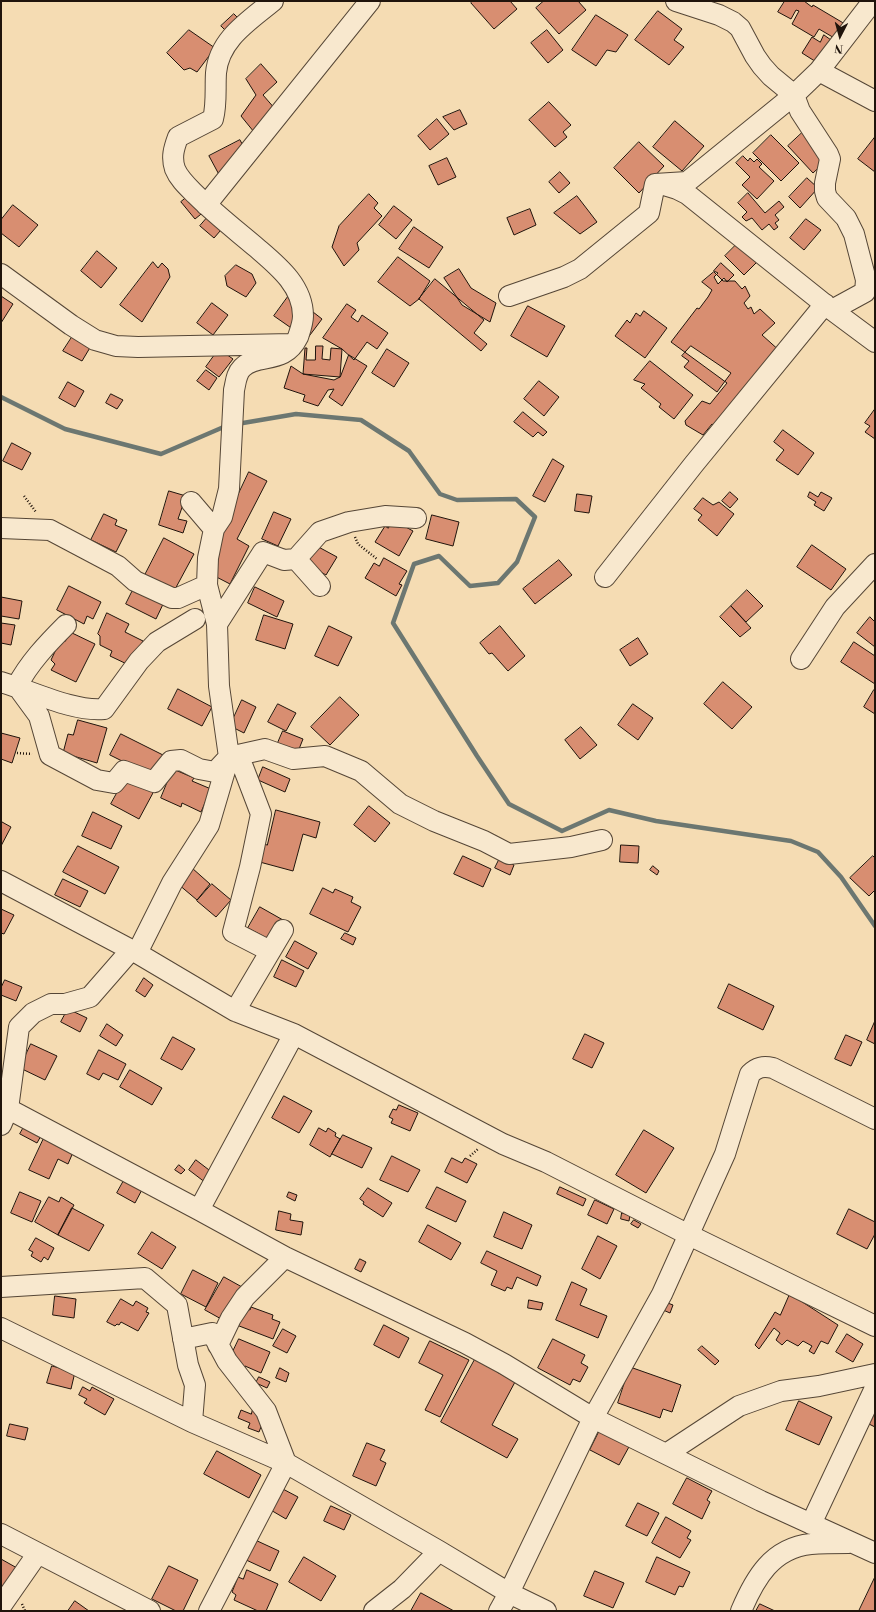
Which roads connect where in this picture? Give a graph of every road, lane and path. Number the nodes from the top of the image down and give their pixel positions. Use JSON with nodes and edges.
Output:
{"nodes":[{"id":1,"x":273,"y":1,"type":"edge"},
{"id":2,"x":370,"y":1,"type":"edge"},
{"id":3,"x":676,"y":1,"type":"edge"},
{"id":4,"x":873,"y":1,"type":"edge"},
{"id":5,"x":819,"y":71,"type":"junction"},
{"id":6,"x":794,"y":95,"type":"junction"},
{"id":7,"x":875,"y":101,"type":"edge"},
{"id":8,"x":655,"y":184,"type":"junction"},
{"id":9,"x":206,"y":205,"type":"junction"},
{"id":10,"x":1,"y":274,"type":"edge"},
{"id":11,"x":871,"y":275,"type":"edge"},
{"id":12,"x":509,"y":296,"type":"dead end"},
{"id":13,"x":828,"y":307,"type":"junction"},
{"id":14,"x":875,"y":342,"type":"edge"},
{"id":15,"x":294,"y":344,"type":"junction"},
{"id":16,"x":191,"y":502,"type":"dead end"},
{"id":17,"x":416,"y":518,"type":"dead end"},
{"id":18,"x":349,"y":522,"type":"junction"},
{"id":19,"x":1,"y":528,"type":"edge"},
{"id":20,"x":214,"y":529,"type":"junction"},
{"id":21,"x":296,"y":559,"type":"junction"},
{"id":22,"x":377,"y":559,"type":"dead end"},
{"id":23,"x":875,"y":564,"type":"edge"},
{"id":24,"x":604,"y":577,"type":"dead end"},
{"id":25,"x":207,"y":585,"type":"junction"},
{"id":26,"x":320,"y":586,"type":"dead end"},
{"id":27,"x":178,"y":598,"type":"junction"},
{"id":28,"x":195,"y":619,"type":"junction"},
{"id":29,"x":217,"y":624,"type":"junction"},
{"id":30,"x":66,"y":625,"type":"dead end"},
{"id":31,"x":218,"y":650,"type":"junction"},
{"id":32,"x":801,"y":659,"type":"dead end"},
{"id":33,"x":9,"y":684,"type":"edge"},
{"id":34,"x":229,"y":757,"type":"junction"},
{"id":35,"x":602,"y":840,"type":"dead end"},
{"id":36,"x":1,"y":881,"type":"edge"},
{"id":37,"x":283,"y":930,"type":"dead end"},
{"id":38,"x":270,"y":951,"type":"junction"},
{"id":39,"x":134,"y":952,"type":"junction"},
{"id":40,"x":235,"y":1011,"type":"junction"},
{"id":41,"x":294,"y":1034,"type":"junction"},
{"id":42,"x":3,"y":1113,"type":"edge"},
{"id":43,"x":875,"y":1119,"type":"edge"},
{"id":44,"x":199,"y":1210,"type":"junction"},
{"id":45,"x":689,"y":1235,"type":"junction"},
{"id":46,"x":285,"y":1257,"type":"junction"},
{"id":47,"x":1,"y":1287,"type":"edge"},
{"id":48,"x":875,"y":1326,"type":"edge"},
{"id":49,"x":1,"y":1328,"type":"edge"},
{"id":50,"x":183,"y":1339,"type":"junction"},
{"id":51,"x":218,"y":1345,"type":"junction"},
{"id":52,"x":875,"y":1374,"type":"edge"},
{"id":53,"x":875,"y":1388,"type":"edge"},
{"id":54,"x":592,"y":1418,"type":"junction"},
{"id":55,"x":192,"y":1422,"type":"junction"},
{"id":56,"x":666,"y":1454,"type":"junction"},
{"id":57,"x":286,"y":1463,"type":"junction"},
{"id":58,"x":811,"y":1524,"type":"junction"},
{"id":59,"x":1,"y":1534,"type":"edge"},
{"id":60,"x":853,"y":1543,"type":"junction"},
{"id":61,"x":440,"y":1551,"type":"junction"},
{"id":62,"x":38,"y":1553,"type":"junction"},
{"id":63,"x":875,"y":1553,"type":"edge"},
{"id":64,"x":509,"y":1593,"type":"junction"},
{"id":65,"x":1,"y":1606,"type":"edge"},
{"id":66,"x":150,"y":1611,"type":"edge"},
{"id":67,"x":209,"y":1611,"type":"edge"},
{"id":68,"x":374,"y":1611,"type":"edge"},
{"id":69,"x":499,"y":1611,"type":"edge"},
{"id":70,"x":546,"y":1611,"type":"edge"},
{"id":71,"x":741,"y":1611,"type":"edge"}],
"edges":[{"from":1,"to":9,"type":"street"},
{"from":2,"to":9,"type":"street"},
{"from":3,"to":6,"type":"street"},
{"from":4,"to":5,"type":"street"},
{"from":5,"to":6,"type":"street"},
{"from":5,"to":7,"type":"street"},
{"from":6,"to":8,"type":"street"},
{"from":6,"to":11,"type":"street"},
{"from":8,"to":12,"type":"street"},
{"from":8,"to":13,"type":"street"},
{"from":9,"to":15,"type":"street"},
{"from":10,"to":15,"type":"street"},
{"from":11,"to":13,"type":"street"},
{"from":13,"to":14,"type":"street"},
{"from":13,"to":24,"type":"street"},
{"from":15,"to":20,"type":"street"},
{"from":16,"to":20,"type":"street"},
{"from":17,"to":18,"type":"street"},
{"from":18,"to":21,"type":"street"},
{"from":18,"to":22,"type":"path"},
{"from":19,"to":27,"type":"street"},
{"from":20,"to":25,"type":"street"},
{"from":21,"to":26,"type":"street"},
{"from":21,"to":29,"type":"street"},
{"from":23,"to":32,"type":"street"},
{"from":25,"to":27,"type":"street"},
{"from":25,"to":29,"type":"street"},
{"from":27,"to":28,"type":"street"},
{"from":28,"to":31,"type":"street"},
{"from":28,"to":33,"type":"street"},
{"from":29,"to":31,"type":"street"},
{"from":30,"to":33,"type":"street"},
{"from":31,"to":34,"type":"street"},
{"from":33,"to":34,"type":"street"},
{"from":34,"to":35,"type":"street"},
{"from":34,"to":38,"type":"street"},
{"from":34,"to":39,"type":"street"},
{"from":36,"to":39,"type":"street"},
{"from":37,"to":38,"type":"street"},
{"from":38,"to":40,"type":"street"},
{"from":39,"to":40,"type":"street"},
{"from":39,"to":42,"type":"street"},
{"from":40,"to":41,"type":"street"},
{"from":41,"to":44,"type":"street"},
{"from":41,"to":45,"type":"street"},
{"from":42,"to":44,"type":"street"},
{"from":43,"to":45,"type":"street"},
{"from":44,"to":46,"type":"street"},
{"from":45,"to":48,"type":"street"},
{"from":45,"to":54,"type":"street"},
{"from":46,"to":51,"type":"street"},
{"from":46,"to":54,"type":"street"},
{"from":47,"to":50,"type":"street"},
{"from":49,"to":55,"type":"street"},
{"from":50,"to":51,"type":"street"},
{"from":50,"to":55,"type":"street"},
{"from":51,"to":57,"type":"street"},
{"from":52,"to":56,"type":"street"},
{"from":53,"to":58,"type":"street"},
{"from":54,"to":56,"type":"street"},
{"from":54,"to":64,"type":"street"},
{"from":55,"to":57,"type":"street"},
{"from":56,"to":58,"type":"street"},
{"from":57,"to":61,"type":"street"},
{"from":57,"to":67,"type":"street"},
{"from":58,"to":60,"type":"street"},
{"from":59,"to":62,"type":"street"},
{"from":60,"to":63,"type":"street"},
{"from":60,"to":71,"type":"street"},
{"from":61,"to":64,"type":"street"},
{"from":61,"to":68,"type":"street"},
{"from":62,"to":65,"type":"street"},
{"from":62,"to":66,"type":"street"},
{"from":64,"to":69,"type":"street"},
{"from":64,"to":70,"type":"street"}]}
